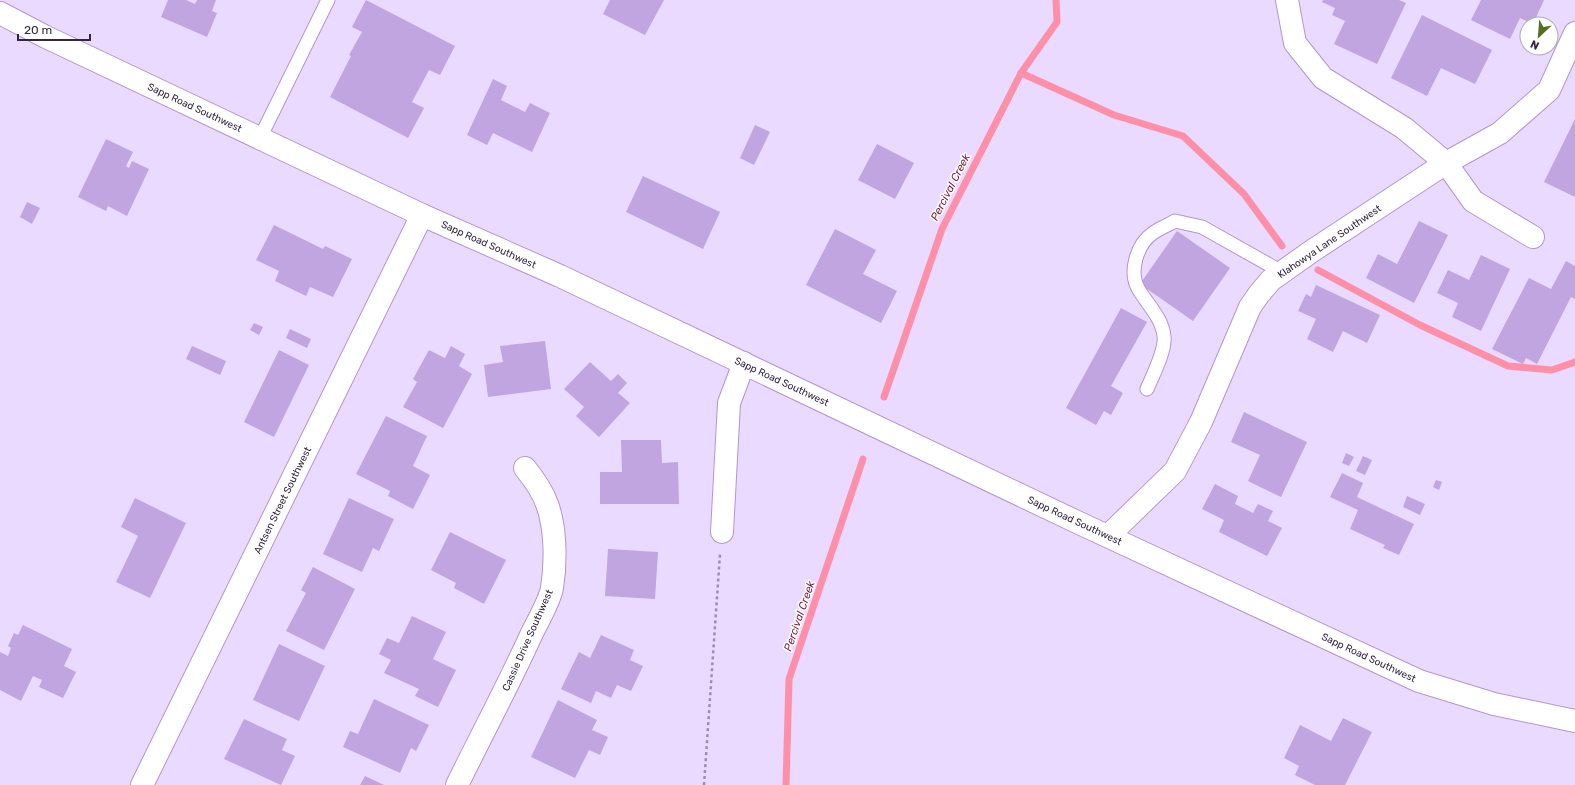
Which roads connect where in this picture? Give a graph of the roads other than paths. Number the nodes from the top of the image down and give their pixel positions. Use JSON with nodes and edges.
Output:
{"nodes":[{"id":1,"x":328,"y":0,"type":"edge"},
{"id":2,"x":1288,"y":0,"type":"edge"},
{"id":3,"x":0,"y":13,"type":"edge"},
{"id":4,"x":1575,"y":33,"type":"edge"},
{"id":5,"x":260,"y":138,"type":"junction"},
{"id":6,"x":1446,"y":163,"type":"junction"},
{"id":7,"x":422,"y":215,"type":"junction"},
{"id":8,"x":1533,"y":237,"type":"dead end"},
{"id":9,"x":1282,"y":272,"type":"junction"},
{"id":10,"x":744,"y":362,"type":"junction"},
{"id":11,"x":1147,"y":389,"type":"dead end"},
{"id":12,"x":525,"y":468,"type":"dead end"},
{"id":13,"x":722,"y":532,"type":"road end"},
{"id":14,"x":1108,"y":536,"type":"junction"},
{"id":15,"x":1575,"y":721,"type":"edge"},
{"id":16,"x":142,"y":785,"type":"edge"},
{"id":17,"x":457,"y":785,"type":"edge"}],
"edges":[{"from":1,"to":5,"type":"lane"},
{"from":2,"to":6,"type":"street"},
{"from":3,"to":5,"type":"street","name":"Sapp Road Southwest"},
{"from":4,"to":6,"type":"street","name":"Klahowya Lane Southwest"},
{"from":5,"to":7,"type":"street","name":"Sapp Road Southwest"},
{"from":6,"to":8,"type":"street"},
{"from":6,"to":9,"type":"street","name":"Klahowya Lane Southwest"},
{"from":7,"to":10,"type":"street","name":"Sapp Road Southwest"},
{"from":7,"to":16,"type":"street","name":"Antsen Street Southwest"},
{"from":9,"to":11,"type":"lane"},
{"from":9,"to":14,"type":"street","name":"Klahowya Lane Southwest"},
{"from":10,"to":13,"type":"street"},
{"from":10,"to":14,"type":"street","name":"Sapp Road Southwest"},
{"from":12,"to":17,"type":"street","name":"Cassie Drive Southwest"},
{"from":14,"to":15,"type":"street","name":"Sapp Road Southwest"}]}
